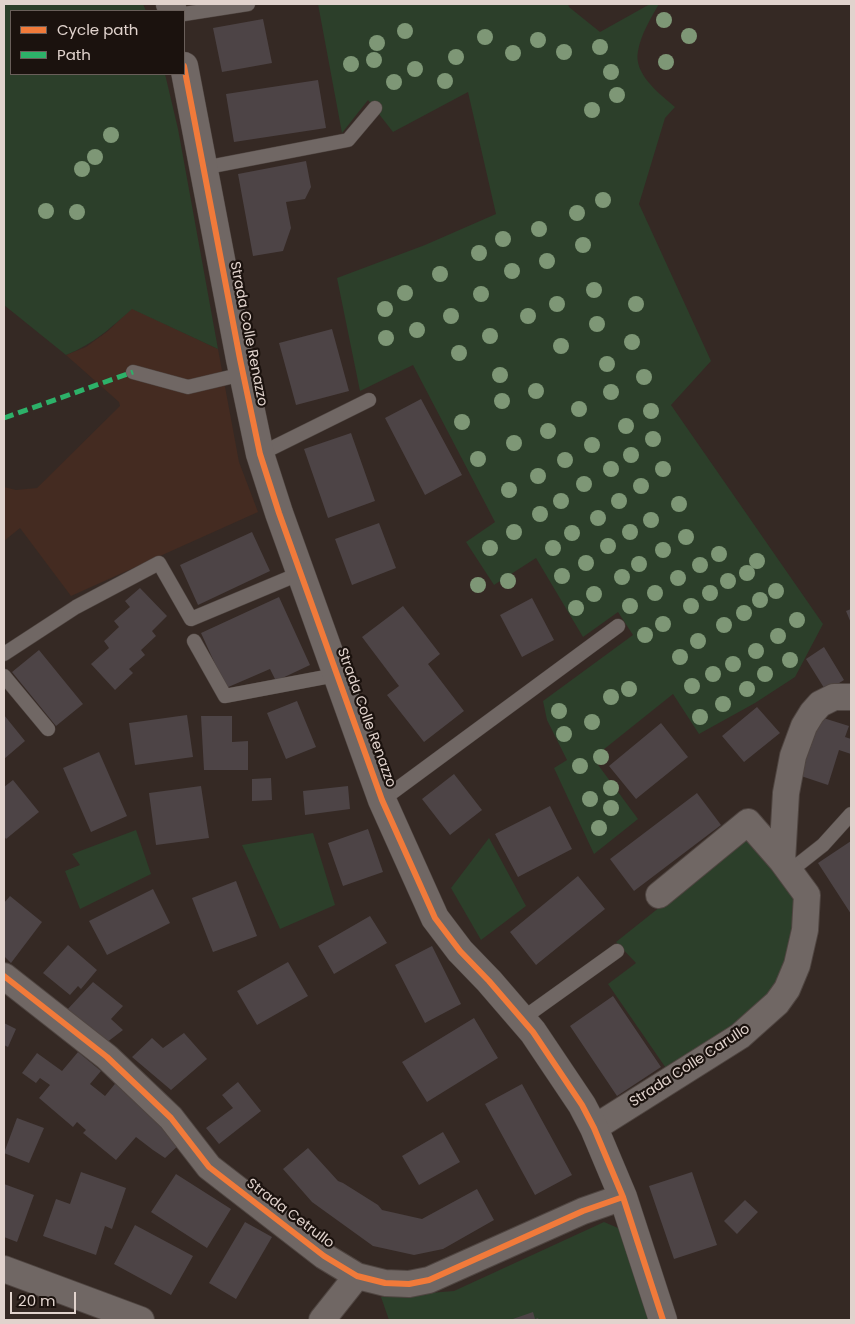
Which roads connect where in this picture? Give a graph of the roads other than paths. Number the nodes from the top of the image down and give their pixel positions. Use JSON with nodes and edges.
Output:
{"nodes":[{"id":1,"x":248,"y":4,"type":"edge"},
{"id":2,"x":185,"y":14,"type":"edge"},
{"id":3,"x":185,"y":71,"type":"edge"},
{"id":4,"x":375,"y":108,"type":"dead end"},
{"id":5,"x":203,"y":168,"type":"junction"},
{"id":6,"x":133,"y":372,"type":"dead end"},
{"id":7,"x":243,"y":374,"type":"junction"},
{"id":8,"x":369,"y":400,"type":"dead end"},
{"id":9,"x":260,"y":454,"type":"junction"},
{"id":10,"x":301,"y":573,"type":"junction"},
{"id":11,"x":618,"y":626,"type":"dead end"},
{"id":12,"x":194,"y":641,"type":"dead end"},
{"id":13,"x":4,"y":654,"type":"edge"},
{"id":14,"x":336,"y":675,"type":"junction"},
{"id":15,"x":4,"y":676,"type":"edge"},
{"id":16,"x":851,"y":697,"type":"edge"},
{"id":17,"x":48,"y":729,"type":"dead end"},
{"id":18,"x":382,"y":800,"type":"junction"},
{"id":19,"x":851,"y":817,"type":"edge"},
{"id":20,"x":786,"y":866,"type":"junction"},
{"id":21,"x":659,"y":895,"type":"dead end"},
{"id":22,"x":617,"y":951,"type":"dead end"},
{"id":23,"x":4,"y":976,"type":"edge"},
{"id":24,"x":522,"y":1019,"type":"junction"},
{"id":25,"x":594,"y":1128,"type":"junction"},
{"id":26,"x":623,"y":1197,"type":"junction"},
{"id":27,"x":4,"y":1269,"type":"edge"},
{"id":28,"x":357,"y":1276,"type":"junction"},
{"id":29,"x":141,"y":1320,"type":"edge"},
{"id":30,"x":322,"y":1320,"type":"edge"},
{"id":31,"x":663,"y":1320,"type":"edge"}],
"edges":[{"from":1,"to":2,"type":"lane"},
{"from":3,"to":5,"type":"street","name":"Strada Colle Renazzo"},
{"from":4,"to":5,"type":"lane"},
{"from":5,"to":7,"type":"street","name":"Strada Colle Renazzo"},
{"from":6,"to":7,"type":"lane"},
{"from":7,"to":9,"type":"street","name":"Strada Colle Renazzo"},
{"from":8,"to":9,"type":"lane"},
{"from":9,"to":10,"type":"street","name":"Strada Colle Renazzo"},
{"from":10,"to":13,"type":"lane"},
{"from":10,"to":14,"type":"street","name":"Strada Colle Renazzo"},
{"from":11,"to":18,"type":"lane","name":"Strada Colle Renazzo"},
{"from":12,"to":14,"type":"lane","name":"Strada Colle Renazzo"},
{"from":14,"to":18,"type":"street","name":"Strada Colle Renazzo"},
{"from":15,"to":17,"type":"lane"},
{"from":16,"to":20,"type":"street"},
{"from":18,"to":24,"type":"street","name":"Strada Colle Renazzo"},
{"from":19,"to":20,"type":"lane"},
{"from":20,"to":21,"type":"street","name":"Strada Colle Carullo"},
{"from":20,"to":25,"type":"street","name":"Strada Colle Carullo"},
{"from":22,"to":24,"type":"lane"},
{"from":23,"to":28,"type":"street","name":"Strada Cetrullo"},
{"from":24,"to":25,"type":"street","name":"Strada Colle Renazzo"},
{"from":25,"to":26,"type":"street","name":"Strada Colle Renazzo"},
{"from":26,"to":28,"type":"street","name":"Strada Cetrullo"},
{"from":26,"to":31,"type":"street","name":"Strada Colle Renazzo"},
{"from":27,"to":29,"type":"street"},
{"from":28,"to":30,"type":"street"}]}
